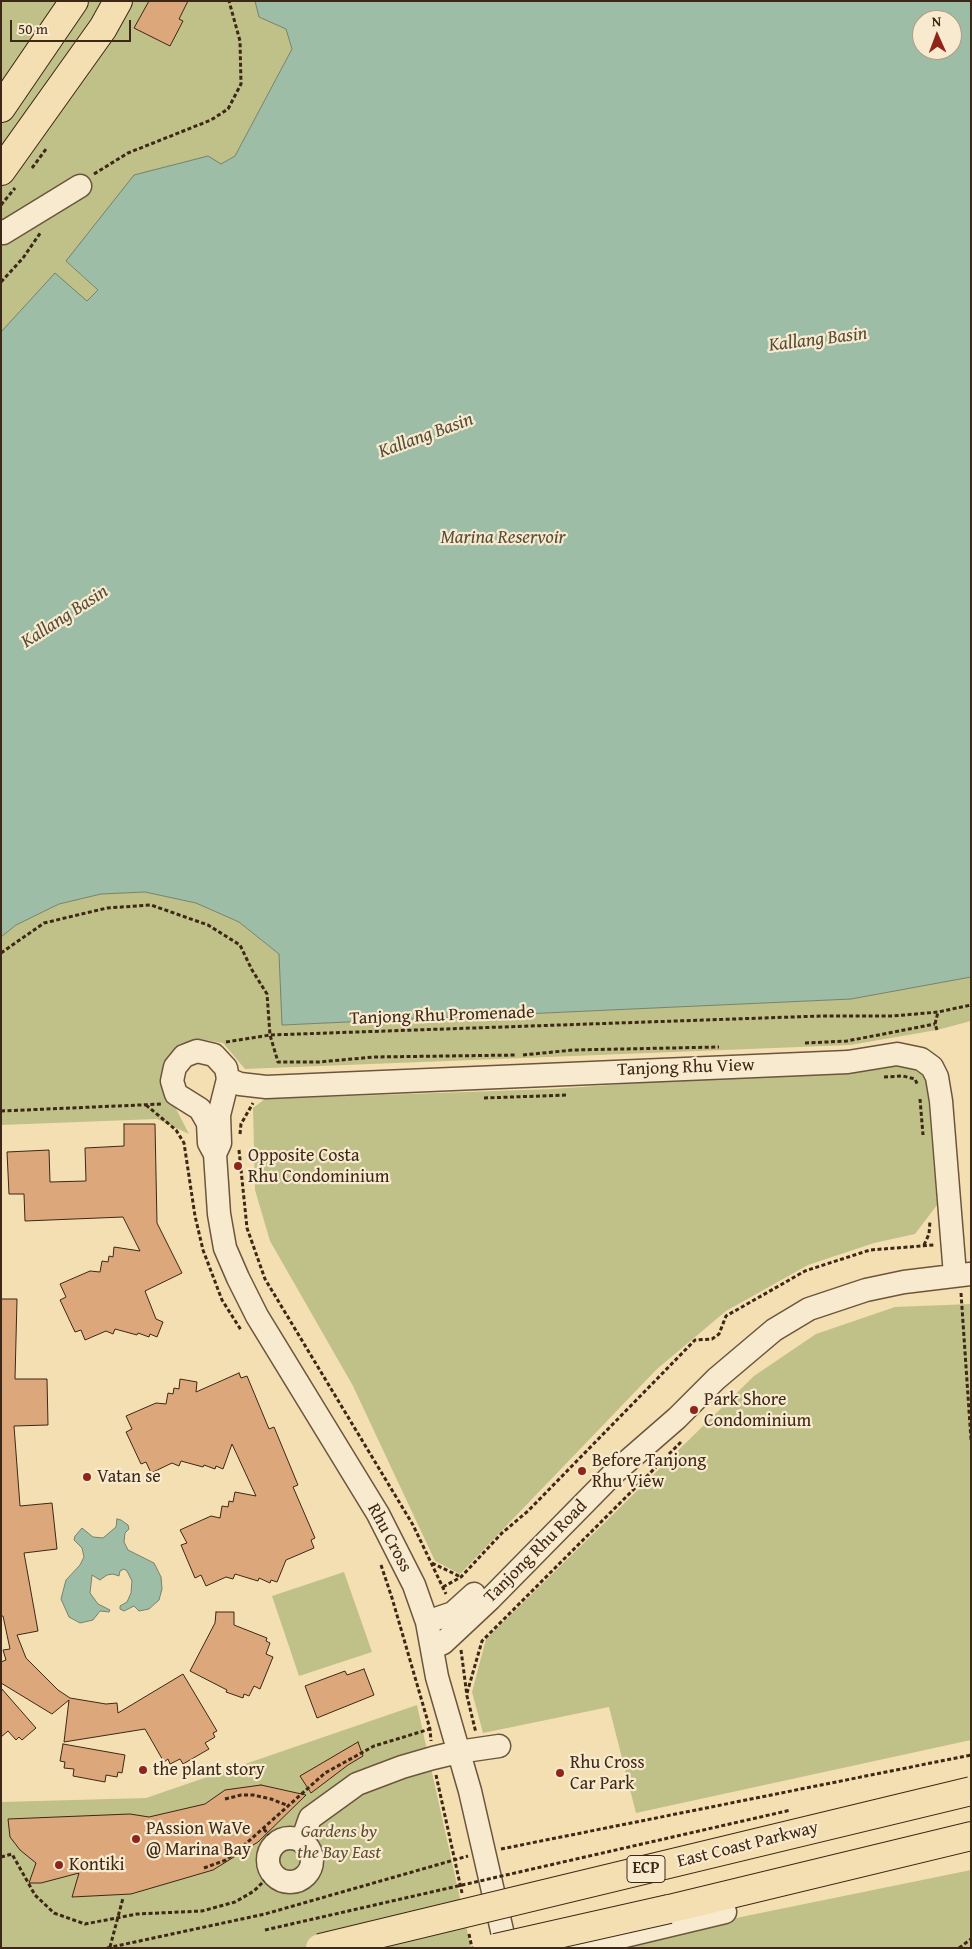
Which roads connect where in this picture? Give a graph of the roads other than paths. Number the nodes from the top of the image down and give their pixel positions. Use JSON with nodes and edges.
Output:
{"nodes":[{"id":1,"x":74,"y":1,"type":"edge"},
{"id":2,"x":118,"y":1,"type":"edge"},
{"id":3,"x":1,"y":108,"type":"edge"},
{"id":4,"x":1,"y":171,"type":"edge"},
{"id":5,"x":80,"y":186,"type":"road end"},
{"id":6,"x":1,"y":231,"type":"edge"},
{"id":7,"x":228,"y":1079,"type":"junction"},
{"id":8,"x":215,"y":1154,"type":"junction"},
{"id":9,"x":963,"y":1273,"type":"edge"},
{"id":10,"x":427,"y":1622,"type":"junction"},
{"id":11,"x":432,"y":1648,"type":"junction"},
{"id":12,"x":499,"y":1746,"type":"dead end"},
{"id":13,"x":458,"y":1752,"type":"junction"},
{"id":14,"x":971,"y":1791,"type":"edge"},
{"id":15,"x":971,"y":1836,"type":"edge"},
{"id":16,"x":302,"y":1841,"type":"junction"},
{"id":17,"x":725,"y":1912,"type":"dead end"},
{"id":18,"x":320,"y":1948,"type":"edge"},
{"id":19,"x":496,"y":1948,"type":"edge"},
{"id":20,"x":506,"y":1948,"type":"edge"},
{"id":21,"x":575,"y":1948,"type":"edge"}],
"edges":[{"from":1,"to":3,"type":"main road"},
{"from":2,"to":4,"type":"main road"},
{"from":5,"to":6,"type":"street"},
{"from":7,"to":8,"type":"street","name":"Rhu Cross"},
{"from":7,"to":8,"type":"street","name":"Rhu Cross"},
{"from":7,"to":9,"type":"street","name":"Tanjong Rhu View"},
{"from":8,"to":10,"type":"street","name":"Rhu Cross"},
{"from":9,"to":10,"type":"street","name":"Tanjong Rhu Road"},
{"from":9,"to":11,"type":"street","name":"Tanjong Rhu Road"},
{"from":10,"to":11,"type":"street","name":"Rhu Cross"},
{"from":11,"to":13,"type":"street","name":"Rhu Cross"},
{"from":12,"to":13,"type":"street"},
{"from":13,"to":16,"type":"street"},
{"from":13,"to":20,"type":"street","name":"Rhu Cross"},
{"from":14,"to":18,"type":"main road","name":"East Coast Parkway","number":"ECP","bridge":true},
{"from":15,"to":19,"type":"main road","bridge":true},
{"from":16,"to":16,"type":"street"},
{"from":17,"to":21,"type":"street"}]}
